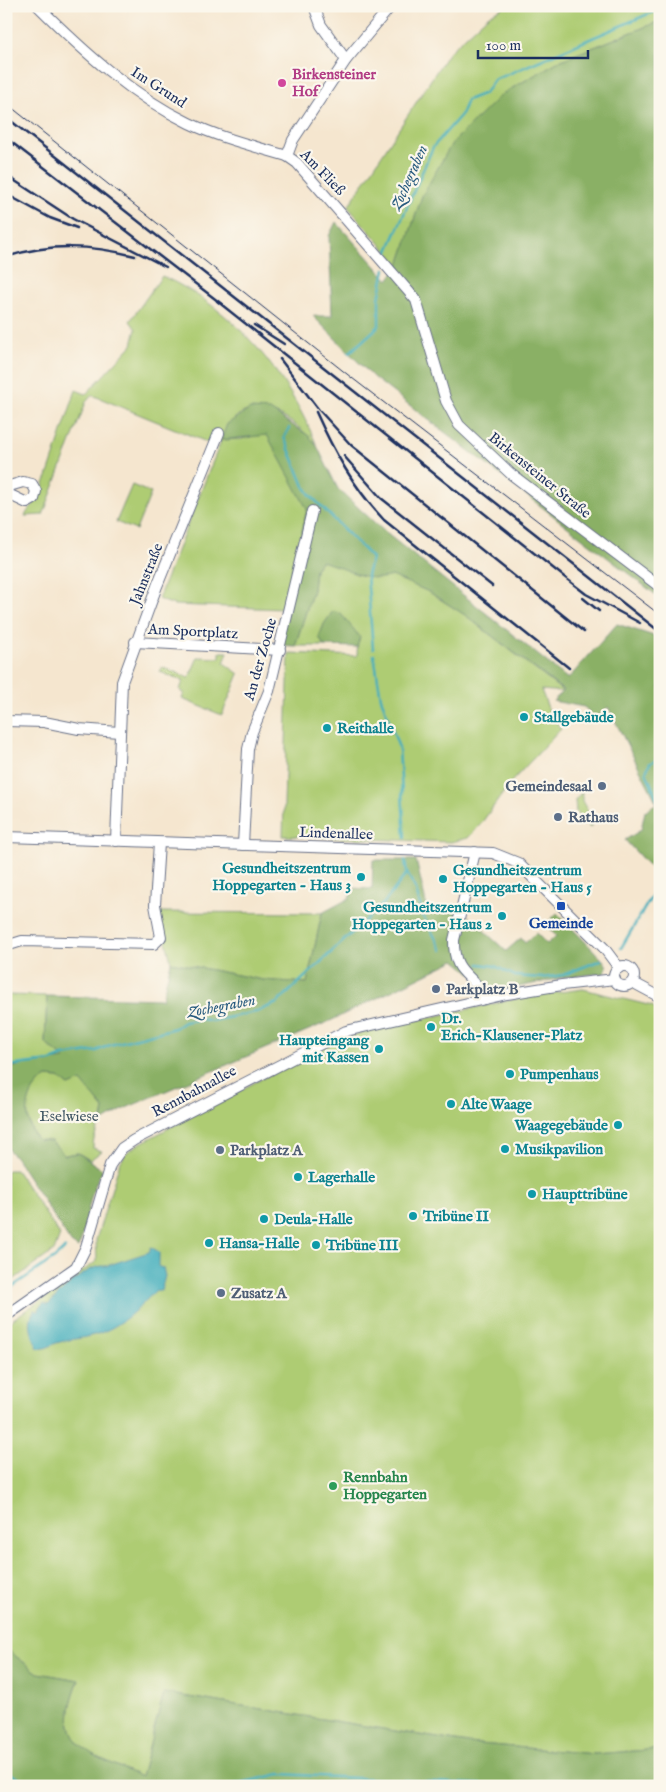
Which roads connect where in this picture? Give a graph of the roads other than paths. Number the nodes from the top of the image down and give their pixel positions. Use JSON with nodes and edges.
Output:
{"nodes":[{"id":1,"x":38,"y":6,"type":"edge"},
{"id":2,"x":314,"y":6,"type":"edge"},
{"id":3,"x":391,"y":6,"type":"edge"},
{"id":4,"x":346,"y":60,"type":"junction"},
{"id":5,"x":287,"y":156,"type":"junction"},
{"id":6,"x":380,"y":257,"type":"joint"},
{"id":7,"x":219,"y":432,"type":"dead end"},
{"id":8,"x":6,"y":487,"type":"edge"},
{"id":9,"x":6,"y":493,"type":"edge"},
{"id":10,"x":312,"y":511,"type":"dead end"},
{"id":11,"x":660,"y":588,"type":"edge"},
{"id":12,"x":136,"y":642,"type":"junction"},
{"id":13,"x":280,"y":650,"type":"junction"},
{"id":14,"x":6,"y":721,"type":"edge"},
{"id":15,"x":119,"y":732,"type":"junction"},
{"id":16,"x":6,"y":837,"type":"edge"},
{"id":17,"x":116,"y":841,"type":"junction"},
{"id":18,"x":159,"y":843,"type":"junction"},
{"id":19,"x":243,"y":845,"type":"junction"},
{"id":20,"x":475,"y":852,"type":"junction"},
{"id":21,"x":6,"y":946,"type":"edge"},
{"id":22,"x":619,"y":968,"type":"junction"},
{"id":23,"x":615,"y":979,"type":"junction"},
{"id":24,"x":632,"y":982,"type":"junction"},
{"id":25,"x":660,"y":997,"type":"edge"},
{"id":26,"x":484,"y":999,"type":"junction"},
{"id":27,"x":6,"y":1316,"type":"edge"}],
"edges":[{"from":1,"to":5,"type":"street","name":"Im Grund"},
{"from":2,"to":4,"type":"street"},
{"from":3,"to":4,"type":"street","name":"Am Fließ"},
{"from":4,"to":5,"type":"street","name":"Am Fließ"},
{"from":5,"to":6,"type":"street","name":"Am Fließ"},
{"from":6,"to":11,"type":"street","name":"Birkensteiner Straße"},
{"from":7,"to":12,"type":"street","name":"Jahnstraße"},
{"from":8,"to":9,"type":"street"},
{"from":10,"to":13,"type":"street","name":"An der Zoche"},
{"from":12,"to":13,"type":"street","name":"Am Sportplatz"},
{"from":12,"to":15,"type":"street","name":"Jahnstraße"},
{"from":13,"to":19,"type":"street","name":"An der Zoche"},
{"from":14,"to":15,"type":"street"},
{"from":15,"to":17,"type":"street","name":"Jahnstraße"},
{"from":16,"to":17,"type":"street","name":"Lindenallee"},
{"from":17,"to":18,"type":"street","name":"Lindenallee"},
{"from":18,"to":19,"type":"street","name":"Lindenallee"},
{"from":18,"to":21,"type":"street"},
{"from":19,"to":20,"type":"street","name":"Lindenallee"},
{"from":20,"to":22,"type":"street","name":"Lindenallee"},
{"from":20,"to":26,"type":"street"},
{"from":22,"to":23,"type":"street"},
{"from":22,"to":24,"type":"street","name":"Lindenallee"},
{"from":23,"to":24,"type":"street","name":"Lindenallee"},
{"from":23,"to":26,"type":"street","name":"Rennbahnallee"},
{"from":24,"to":25,"type":"street","name":"Lindenallee"},
{"from":26,"to":27,"type":"street","name":"Rennbahnallee"}]}
